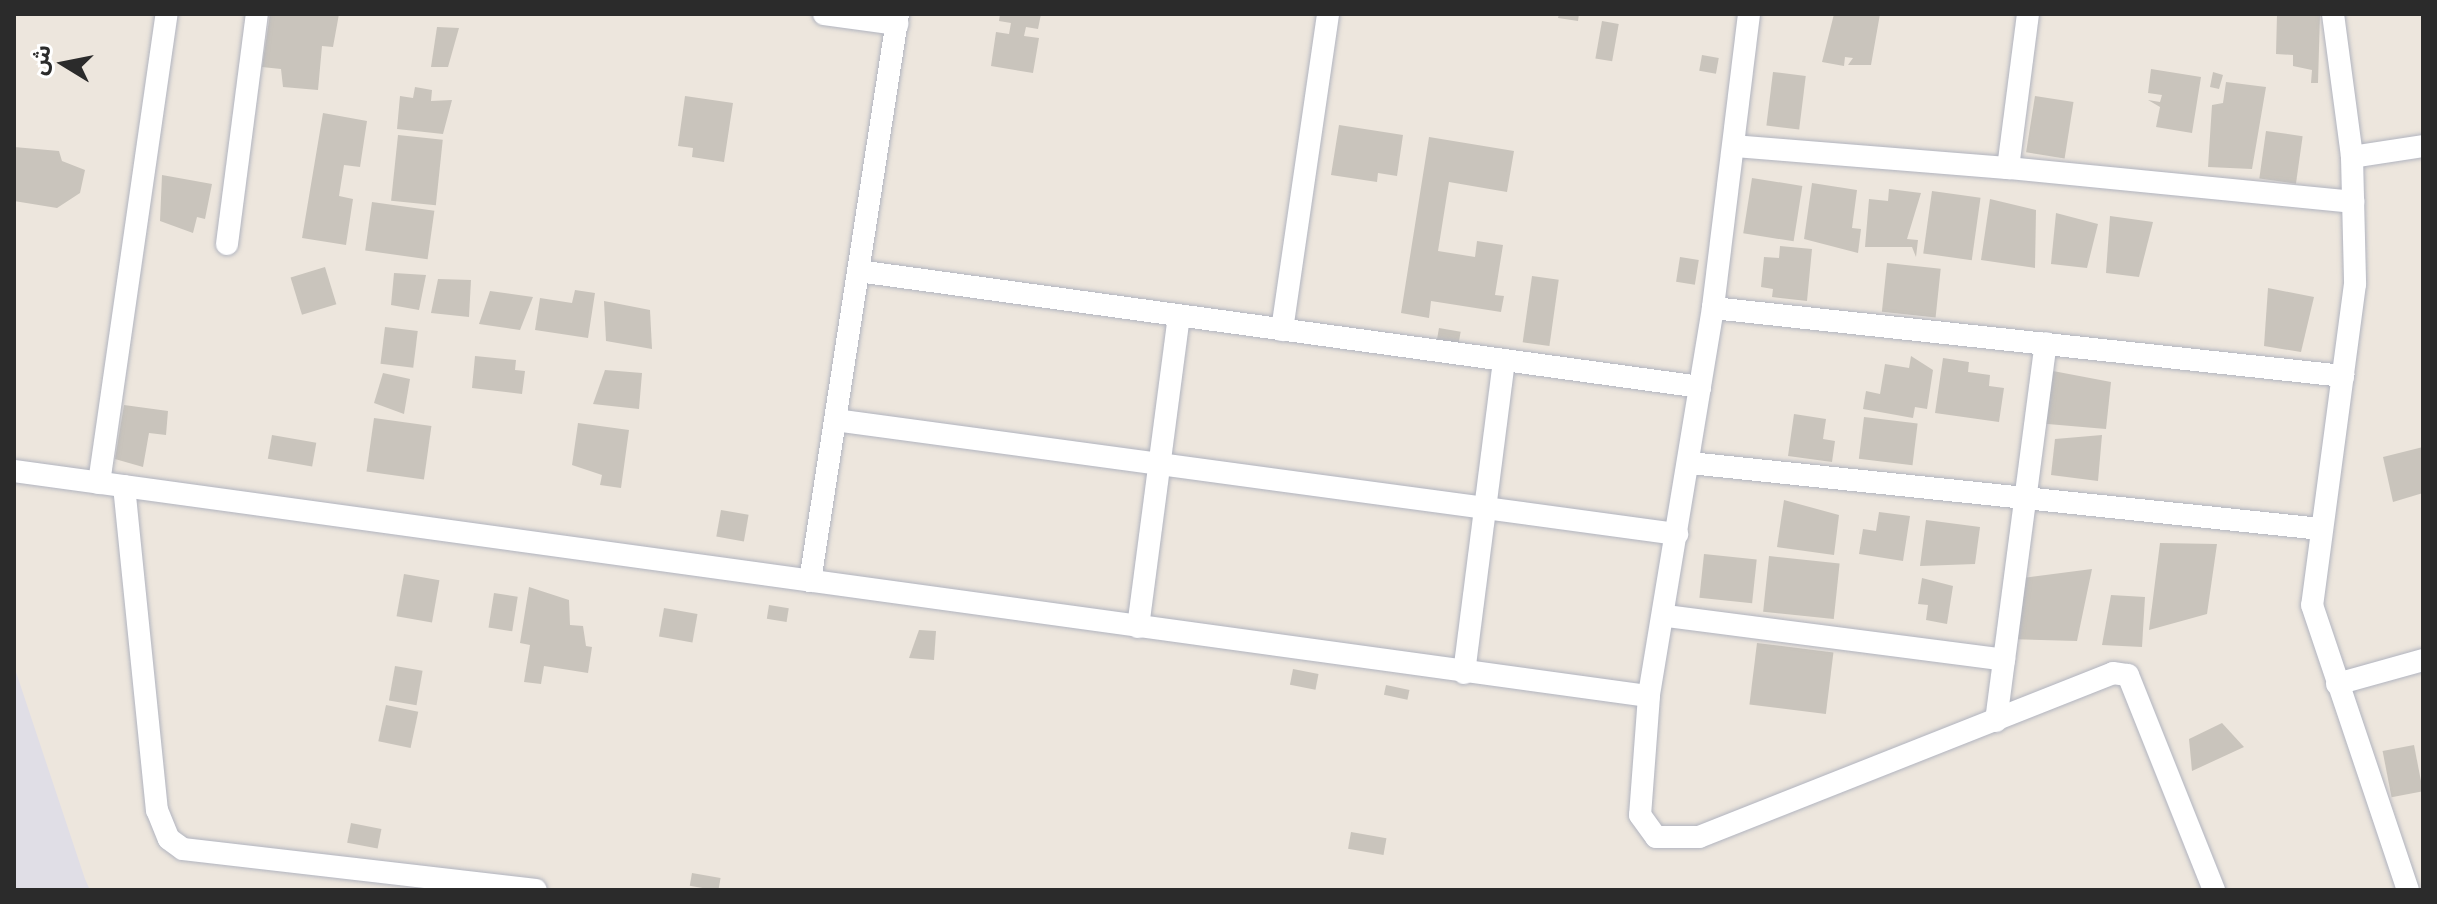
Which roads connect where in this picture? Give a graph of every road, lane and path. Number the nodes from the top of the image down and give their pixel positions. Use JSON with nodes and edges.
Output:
{"nodes":[{"id":1,"x":167,"y":14,"type":"edge"},
{"id":2,"x":257,"y":14,"type":"edge"},
{"id":3,"x":824,"y":14,"type":"edge"},
{"id":4,"x":1328,"y":14,"type":"edge"},
{"id":5,"x":1749,"y":14,"type":"edge"},
{"id":6,"x":2028,"y":14,"type":"edge"},
{"id":7,"x":2333,"y":14,"type":"edge"},
{"id":8,"x":897,"y":19,"type":"edge"},
{"id":9,"x":1734,"y":146,"type":"junction"},
{"id":10,"x":2423,"y":146,"type":"edge"},
{"id":11,"x":2352,"y":157,"type":"junction"},
{"id":12,"x":2008,"y":168,"type":"junction"},
{"id":13,"x":2353,"y":202,"type":"junction"},
{"id":14,"x":227,"y":244,"type":"dead end"},
{"id":15,"x":858,"y":271,"type":"junction"},
{"id":16,"x":1713,"y":308,"type":"junction"},
{"id":17,"x":1179,"y":316,"type":"junction"},
{"id":18,"x":1282,"y":330,"type":"junction"},
{"id":19,"x":2046,"y":343,"type":"junction"},
{"id":20,"x":1504,"y":361,"type":"junction"},
{"id":21,"x":2343,"y":376,"type":"junction"},
{"id":22,"x":1700,"y":387,"type":"junction"},
{"id":23,"x":835,"y":420,"type":"junction"},
{"id":24,"x":1690,"y":463,"type":"junction"},
{"id":25,"x":1160,"y":464,"type":"junction"},
{"id":26,"x":14,"y":471,"type":"edge"},
{"id":27,"x":99,"y":483,"type":"junction"},
{"id":28,"x":124,"y":486,"type":"junction"},
{"id":29,"x":2026,"y":497,"type":"junction"},
{"id":30,"x":1488,"y":510,"type":"junction"},
{"id":31,"x":2321,"y":529,"type":"junction"},
{"id":32,"x":1677,"y":534,"type":"junction"},
{"id":33,"x":810,"y":581,"type":"junction"},
{"id":34,"x":1667,"y":616,"type":"junction"},
{"id":35,"x":1138,"y":627,"type":"junction"},
{"id":36,"x":2004,"y":660,"type":"junction"},
{"id":37,"x":2423,"y":660,"type":"edge"},
{"id":38,"x":1464,"y":673,"type":"junction"},
{"id":39,"x":2337,"y":684,"type":"junction"},
{"id":40,"x":1649,"y":696,"type":"junction"},
{"id":41,"x":1996,"y":721,"type":"junction"},
{"id":42,"x":536,"y":890,"type":"edge"},
{"id":43,"x":2214,"y":890,"type":"edge"},
{"id":44,"x":2408,"y":890,"type":"edge"}],
"edges":[{"from":1,"to":27,"type":"street"},
{"from":2,"to":14,"type":"street"},
{"from":3,"to":8,"type":"street"},
{"from":4,"to":18,"type":"street"},
{"from":5,"to":9,"type":"street"},
{"from":6,"to":12,"type":"street"},
{"from":7,"to":11,"type":"street"},
{"from":8,"to":15,"type":"street"},
{"from":9,"to":12,"type":"street"},
{"from":9,"to":16,"type":"street"},
{"from":10,"to":11,"type":"street"},
{"from":11,"to":13,"type":"street"},
{"from":12,"to":13,"type":"street"},
{"from":13,"to":21,"type":"street"},
{"from":15,"to":17,"type":"street"},
{"from":15,"to":23,"type":"street"},
{"from":16,"to":19,"type":"street"},
{"from":16,"to":22,"type":"street"},
{"from":17,"to":18,"type":"street"},
{"from":17,"to":25,"type":"street"},
{"from":18,"to":20,"type":"street"},
{"from":19,"to":21,"type":"street"},
{"from":19,"to":29,"type":"street"},
{"from":20,"to":22,"type":"street"},
{"from":20,"to":30,"type":"street"},
{"from":21,"to":31,"type":"street"},
{"from":22,"to":24,"type":"street"},
{"from":23,"to":25,"type":"street"},
{"from":23,"to":33,"type":"street"},
{"from":24,"to":29,"type":"street"},
{"from":24,"to":32,"type":"street"},
{"from":25,"to":30,"type":"street"},
{"from":25,"to":35,"type":"street"},
{"from":26,"to":27,"type":"street"},
{"from":27,"to":28,"type":"street"},
{"from":28,"to":33,"type":"street"},
{"from":28,"to":42,"type":"street"},
{"from":29,"to":31,"type":"street"},
{"from":29,"to":36,"type":"street"},
{"from":30,"to":32,"type":"street"},
{"from":30,"to":38,"type":"street"},
{"from":31,"to":39,"type":"street"},
{"from":32,"to":34,"type":"street"},
{"from":33,"to":35,"type":"street"},
{"from":34,"to":36,"type":"street"},
{"from":34,"to":40,"type":"street"},
{"from":35,"to":38,"type":"street"},
{"from":36,"to":41,"type":"street"},
{"from":37,"to":39,"type":"street"},
{"from":38,"to":40,"type":"street"},
{"from":39,"to":44,"type":"street"},
{"from":40,"to":41,"type":"street"},
{"from":41,"to":43,"type":"street"}]}
